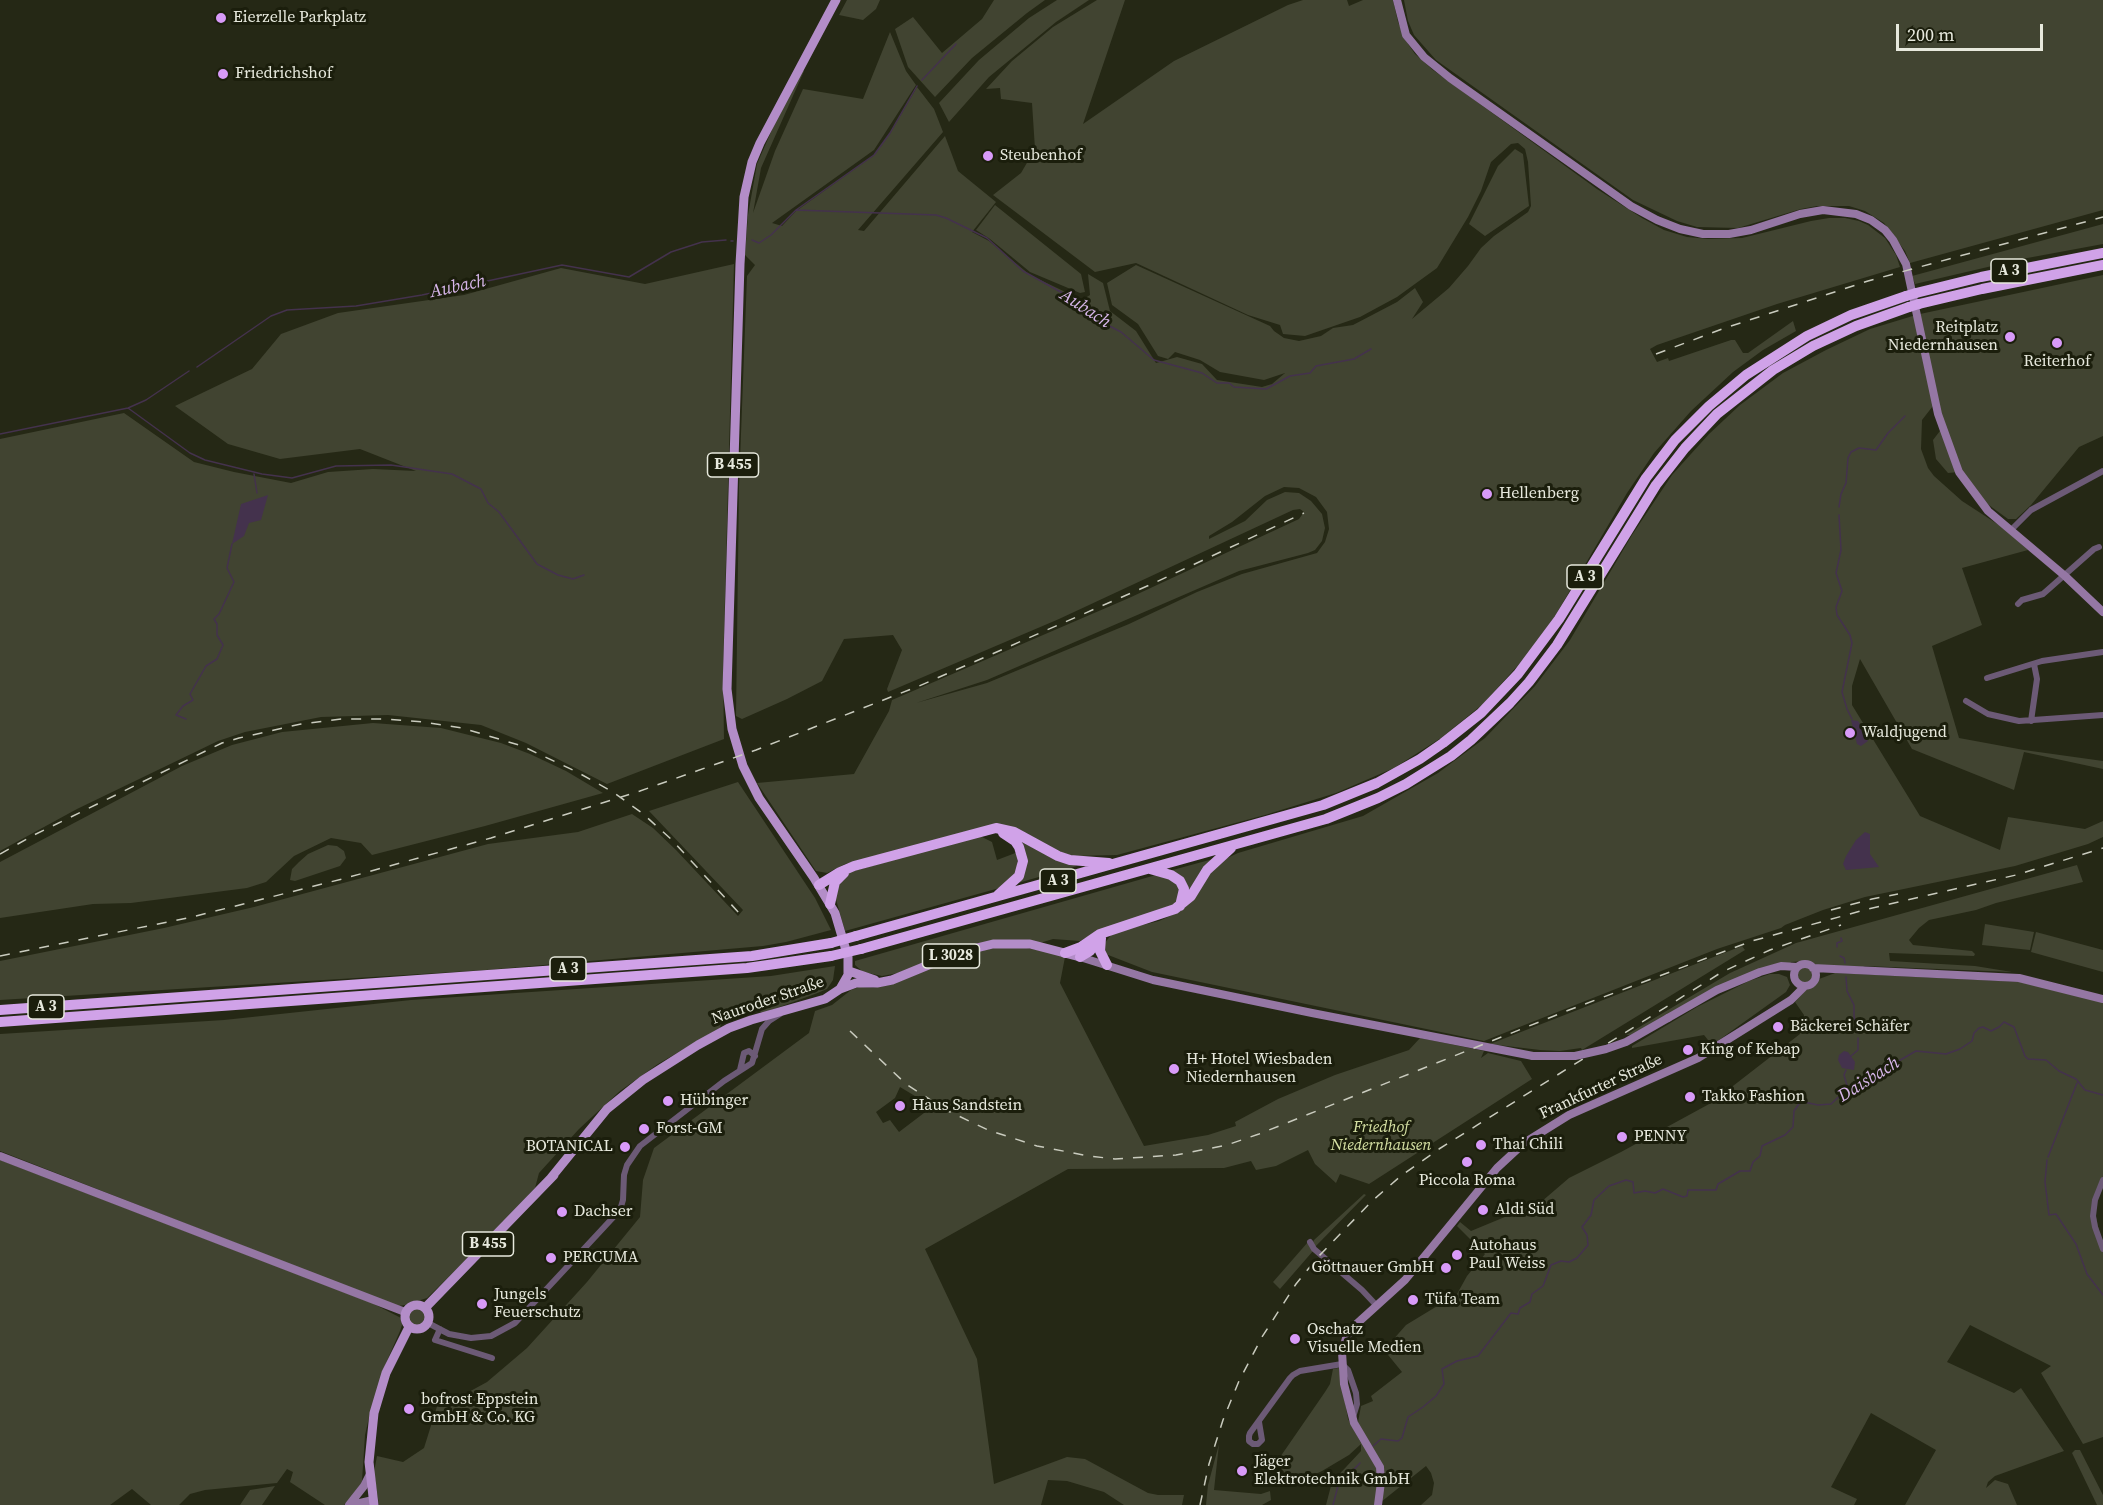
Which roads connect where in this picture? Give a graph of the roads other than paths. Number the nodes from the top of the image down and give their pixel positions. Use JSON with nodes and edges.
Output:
{"nodes":[{"id":1,"x":836,"y":0,"type":"edge"},
{"id":2,"x":1397,"y":0,"type":"edge"},
{"id":3,"x":2103,"y":253,"type":"edge"},
{"id":4,"x":2103,"y":265,"type":"edge"},
{"id":5,"x":1912,"y":300,"type":"junction"},
{"id":6,"x":2103,"y":471,"type":"edge"},
{"id":7,"x":2011,"y":530,"type":"junction"},
{"id":8,"x":2099,"y":547,"type":"dead end"},
{"id":9,"x":2065,"y":576,"type":"junction"},
{"id":10,"x":2018,"y":604,"type":"dead end"},
{"id":11,"x":2103,"y":612,"type":"edge"},
{"id":12,"x":2103,"y":652,"type":"edge"},
{"id":13,"x":2034,"y":664,"type":"junction"},
{"id":14,"x":1987,"y":678,"type":"dead end"},
{"id":15,"x":1966,"y":701,"type":"dead end"},
{"id":16,"x":2103,"y":715,"type":"edge"},
{"id":17,"x":2031,"y":722,"type":"junction"},
{"id":18,"x":988,"y":830,"type":"junction"},
{"id":19,"x":1233,"y":846,"type":"junction"},
{"id":20,"x":1122,"y":863,"type":"junction"},
{"id":21,"x":854,"y":866,"type":"junction"},
{"id":22,"x":1150,"y":868,"type":"junction"},
{"id":23,"x":835,"y":882,"type":"junction"},
{"id":24,"x":819,"y":885,"type":"junction"},
{"id":25,"x":993,"y":898,"type":"junction"},
{"id":26,"x":830,"y":904,"type":"junction"},
{"id":27,"x":1179,"y":906,"type":"junction"},
{"id":28,"x":1105,"y":933,"type":"junction"},
{"id":29,"x":1088,"y":942,"type":"junction"},
{"id":30,"x":1065,"y":953,"type":"junction"},
{"id":31,"x":1080,"y":957,"type":"junction"},
{"id":32,"x":1107,"y":965,"type":"junction"},
{"id":33,"x":849,"y":971,"type":"junction"},
{"id":34,"x":1814,"y":972,"type":"junction"},
{"id":35,"x":1795,"y":975,"type":"junction"},
{"id":36,"x":884,"y":981,"type":"junction"},
{"id":37,"x":864,"y":982,"type":"junction"},
{"id":38,"x":1804,"y":987,"type":"junction"},
{"id":39,"x":840,"y":988,"type":"junction"},
{"id":40,"x":2103,"y":999,"type":"edge"},
{"id":41,"x":1787,"y":1002,"type":"junction"},
{"id":42,"x":0,"y":1010,"type":"edge"},
{"id":43,"x":787,"y":1010,"type":"junction"},
{"id":44,"x":0,"y":1023,"type":"edge"},
{"id":45,"x":754,"y":1056,"type":"junction"},
{"id":46,"x":740,"y":1070,"type":"junction"},
{"id":47,"x":0,"y":1156,"type":"edge"},
{"id":48,"x":2103,"y":1180,"type":"edge"},
{"id":49,"x":1310,"y":1242,"type":"dead end"},
{"id":50,"x":2103,"y":1249,"type":"edge"},
{"id":51,"x":1377,"y":1306,"type":"junction"},
{"id":52,"x":425,"y":1308,"type":"junction"},
{"id":53,"x":405,"y":1312,"type":"junction"},
{"id":54,"x":428,"y":1323,"type":"junction"},
{"id":55,"x":409,"y":1327,"type":"junction"},
{"id":56,"x":440,"y":1329,"type":"junction"},
{"id":57,"x":492,"y":1358,"type":"dead end"},
{"id":58,"x":1342,"y":1364,"type":"junction"},
{"id":59,"x":1259,"y":1422,"type":"dead end"},
{"id":60,"x":370,"y":1474,"type":"junction"},
{"id":61,"x":352,"y":1502,"type":"edge"},
{"id":62,"x":373,"y":1502,"type":"edge"},
{"id":63,"x":1378,"y":1505,"type":"edge"}],
"edges":[{"from":1,"to":24,"type":"main road","number":"B 455"},
{"from":2,"to":7,"type":"main road"},
{"from":3,"to":5,"type":"highway","number":"A 3"},
{"from":4,"to":5,"type":"highway","number":"A 3"},
{"from":5,"to":19,"type":"highway","number":"A 3"},
{"from":5,"to":20,"type":"highway","number":"A 3"},
{"from":6,"to":7,"type":"street"},
{"from":7,"to":9,"type":"main road"},
{"from":8,"to":9,"type":"street"},
{"from":9,"to":10,"type":"street"},
{"from":9,"to":11,"type":"main road"},
{"from":12,"to":13,"type":"street"},
{"from":13,"to":14,"type":"street"},
{"from":13,"to":17,"type":"street"},
{"from":15,"to":17,"type":"street"},
{"from":16,"to":17,"type":"street"},
{"from":18,"to":20,"type":"highway"},
{"from":18,"to":21,"type":"highway"},
{"from":18,"to":25,"type":"highway"},
{"from":19,"to":22,"type":"highway","number":"A 3"},
{"from":19,"to":27,"type":"highway"},
{"from":20,"to":25,"type":"highway","number":"A 3"},
{"from":21,"to":23,"type":"highway"},
{"from":21,"to":24,"type":"highway"},
{"from":22,"to":27,"type":"highway"},
{"from":22,"to":44,"type":"highway","number":"A 3","bridge":true},
{"from":23,"to":24,"type":"highway"},
{"from":23,"to":26,"type":"highway"},
{"from":24,"to":26,"type":"main road","number":"B 455"},
{"from":25,"to":42,"type":"highway","number":"A 3","bridge":true},
{"from":26,"to":33,"type":"main road","number":"B 455"},
{"from":27,"to":28,"type":"highway"},
{"from":28,"to":29,"type":"highway"},
{"from":28,"to":31,"type":"highway"},
{"from":28,"to":32,"type":"highway"},
{"from":29,"to":30,"type":"highway"},
{"from":29,"to":31,"type":"highway"},
{"from":30,"to":31,"type":"main road","number":"L 3028"},
{"from":30,"to":36,"type":"main road","number":"L 3028"},
{"from":31,"to":32,"type":"main road","number":"L 3028"},
{"from":32,"to":35,"type":"main road","number":"L 3028","bridge":true},
{"from":33,"to":36,"type":"main road"},
{"from":33,"to":37,"type":"main road"},
{"from":33,"to":39,"type":"main road","name":"Nauroder Straße"},
{"from":34,"to":35,"type":"main road"},
{"from":34,"to":38,"type":"main road","name":"Frankfurter Straße"},
{"from":34,"to":40,"type":"main road"},
{"from":35,"to":38,"type":"main road"},
{"from":35,"to":41,"type":"main road"},
{"from":36,"to":37,"type":"main road","number":"L 3028"},
{"from":37,"to":39,"type":"main road","number":"L 3028"},
{"from":38,"to":41,"type":"main road","name":"Frankfurter Straße"},
{"from":39,"to":43,"type":"main road","name":"Nauroder Straße","number":"B 455"},
{"from":41,"to":51,"type":"main road","name":"Frankfurter Straße"},
{"from":43,"to":45,"type":"street"},
{"from":43,"to":52,"type":"main road","name":"Nauroder Straße","number":"B 455"},
{"from":45,"to":46,"type":"street"},
{"from":45,"to":46,"type":"street"},
{"from":46,"to":56,"type":"street"},
{"from":47,"to":53,"type":"main road"},
{"from":48,"to":50,"type":"street"},
{"from":49,"to":51,"type":"street"},
{"from":51,"to":58,"type":"main road","name":"Frankfurter Straße"},
{"from":52,"to":53,"type":"main road"},
{"from":52,"to":54,"type":"main road"},
{"from":53,"to":55,"type":"main road"},
{"from":54,"to":55,"type":"main road"},
{"from":54,"to":56,"type":"street"},
{"from":55,"to":60,"type":"main road"},
{"from":56,"to":57,"type":"street"},
{"from":58,"to":59,"type":"street"},
{"from":58,"to":63,"type":"main road"},
{"from":60,"to":61,"type":"main road"},
{"from":60,"to":62,"type":"main road"},
{"from":61,"to":62,"type":"main road"}]}
